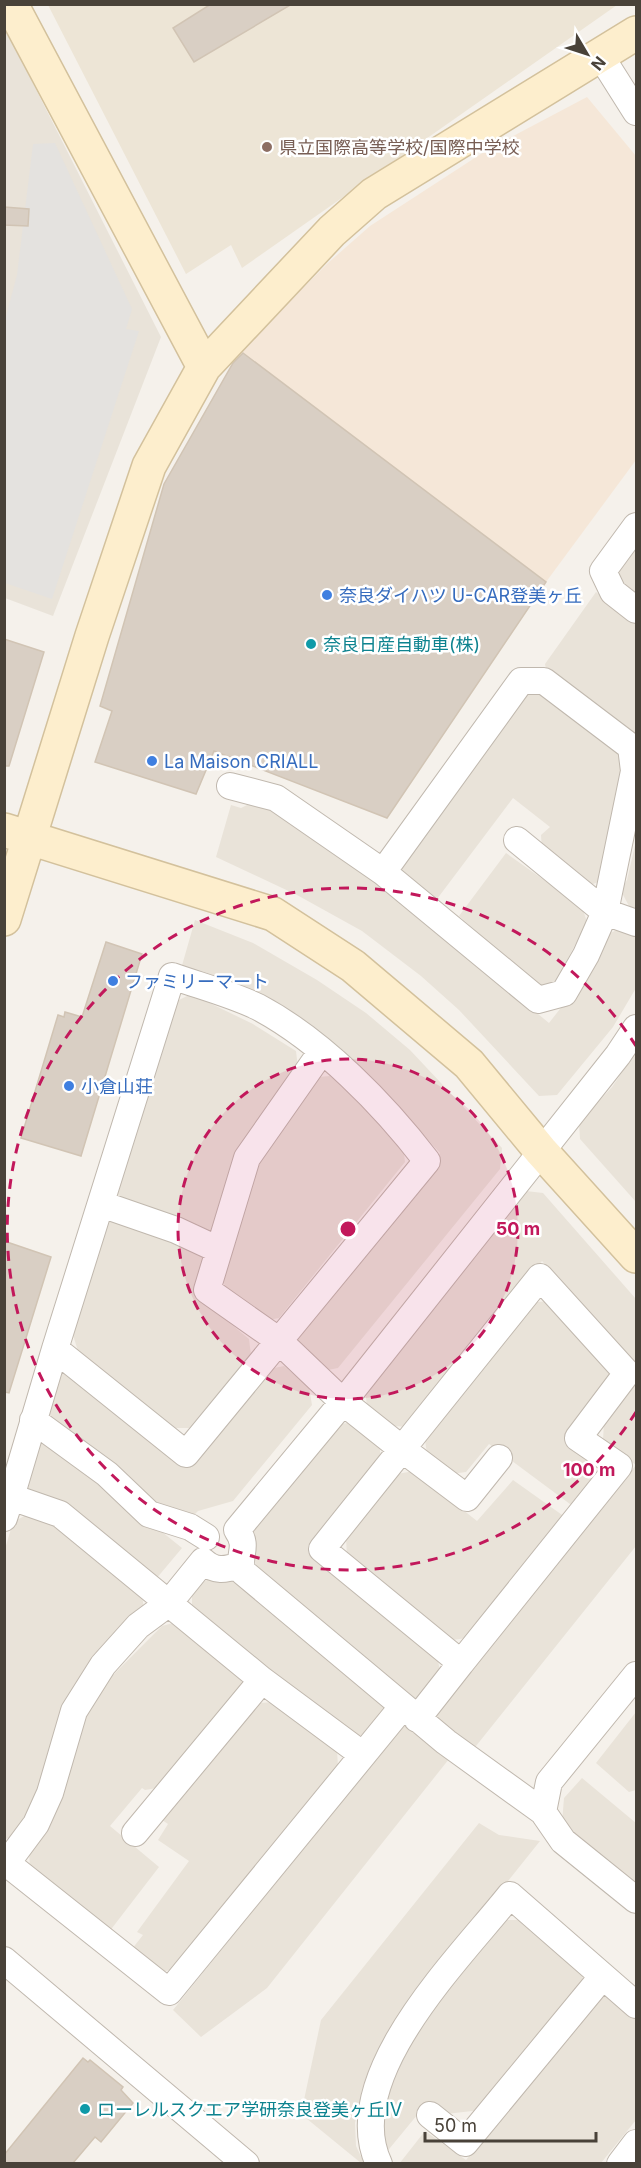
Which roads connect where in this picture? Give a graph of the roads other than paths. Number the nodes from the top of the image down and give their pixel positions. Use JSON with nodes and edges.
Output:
{"nodes":[{"id":1,"x":10,"y":4,"type":"edge"},
{"id":2,"x":636,"y":33,"type":"edge"},
{"id":3,"x":600,"y":56,"type":"junction"},
{"id":4,"x":636,"y":112,"type":"edge"},
{"id":5,"x":204,"y":367,"type":"junction"},
{"id":6,"x":636,"y":526,"type":"edge"},
{"id":7,"x":636,"y":610,"type":"edge"},
{"id":8,"x":230,"y":786,"type":"dead end"},
{"id":9,"x":17,"y":833,"type":"edge"},
{"id":10,"x":517,"y":840,"type":"dead end"},
{"id":11,"x":383,"y":872,"type":"junction"},
{"id":12,"x":605,"y":912,"type":"junction"},
{"id":13,"x":4,"y":919,"type":"edge"},
{"id":14,"x":636,"y":923,"type":"edge"},
{"id":15,"x":636,"y":1028,"type":"edge"},
{"id":16,"x":322,"y":1050,"type":"junction"},
{"id":17,"x":541,"y":1150,"type":"junction"},
{"id":18,"x":101,"y":1204,"type":"junction"},
{"id":19,"x":219,"y":1250,"type":"junction"},
{"id":20,"x":636,"y":1256,"type":"edge"},
{"id":21,"x":278,"y":1340,"type":"junction"},
{"id":22,"x":55,"y":1350,"type":"junction"},
{"id":23,"x":344,"y":1402,"type":"junction"},
{"id":24,"x":33,"y":1420,"type":"junction"},
{"id":25,"x":402,"y":1449,"type":"junction"},
{"id":26,"x":500,"y":1458,"type":"dead end"},
{"id":27,"x":8,"y":1507,"type":"edge"},
{"id":28,"x":237,"y":1530,"type":"junction"},
{"id":29,"x":204,"y":1549,"type":"junction"},
{"id":30,"x":240,"y":1565,"type":"junction"},
{"id":31,"x":169,"y":1603,"type":"junction"},
{"id":32,"x":461,"y":1663,"type":"junction"},
{"id":33,"x":636,"y":1675,"type":"edge"},
{"id":34,"x":262,"y":1680,"type":"junction"},
{"id":35,"x":410,"y":1712,"type":"junction"},
{"id":36,"x":363,"y":1755,"type":"junction"},
{"id":37,"x":543,"y":1812,"type":"junction"},
{"id":38,"x":135,"y":1833,"type":"dead end"},
{"id":39,"x":6,"y":1862,"type":"edge"},
{"id":40,"x":636,"y":1900,"type":"edge"},
{"id":41,"x":4,"y":1960,"type":"edge"},
{"id":42,"x":602,"y":1977,"type":"junction"},
{"id":43,"x":636,"y":2005,"type":"edge"},
{"id":44,"x":430,"y":2115,"type":"dead end"},
{"id":45,"x":636,"y":2143,"type":"edge"},
{"id":46,"x":246,"y":2163,"type":"edge"},
{"id":47,"x":379,"y":2163,"type":"edge"},
{"id":48,"x":620,"y":2163,"type":"edge"}],
"edges":[{"from":1,"to":5,"type":"street"},
{"from":2,"to":3,"type":"street"},
{"from":3,"to":4,"type":"street"},
{"from":3,"to":5,"type":"street"},
{"from":5,"to":9,"type":"street"},
{"from":6,"to":7,"type":"street"},
{"from":8,"to":11,"type":"street"},
{"from":9,"to":13,"type":"street"},
{"from":9,"to":17,"type":"street"},
{"from":10,"to":12,"type":"street"},
{"from":11,"to":12,"type":"street"},
{"from":11,"to":12,"type":"street"},
{"from":12,"to":14,"type":"street"},
{"from":15,"to":17,"type":"street"},
{"from":16,"to":18,"type":"street"},
{"from":16,"to":19,"type":"street"},
{"from":16,"to":21,"type":"street"},
{"from":17,"to":20,"type":"street"},
{"from":17,"to":23,"type":"street"},
{"from":18,"to":19,"type":"street"},
{"from":18,"to":22,"type":"street"},
{"from":19,"to":21,"type":"street"},
{"from":21,"to":22,"type":"street"},
{"from":21,"to":23,"type":"street"},
{"from":22,"to":24,"type":"street"},
{"from":23,"to":25,"type":"street"},
{"from":23,"to":28,"type":"street"},
{"from":24,"to":27,"type":"street"},
{"from":24,"to":29,"type":"street"},
{"from":25,"to":26,"type":"street"},
{"from":25,"to":32,"type":"street"},
{"from":25,"to":32,"type":"street"},
{"from":27,"to":31,"type":"street"},
{"from":28,"to":29,"type":"street"},
{"from":28,"to":30,"type":"street"},
{"from":29,"to":30,"type":"street"},
{"from":29,"to":31,"type":"street"},
{"from":30,"to":35,"type":"street"},
{"from":31,"to":34,"type":"street"},
{"from":31,"to":39,"type":"street"},
{"from":32,"to":35,"type":"street"},
{"from":33,"to":37,"type":"street"},
{"from":34,"to":36,"type":"street"},
{"from":34,"to":38,"type":"street"},
{"from":35,"to":36,"type":"street"},
{"from":35,"to":37,"type":"street"},
{"from":36,"to":39,"type":"street"},
{"from":37,"to":40,"type":"street"},
{"from":41,"to":46,"type":"street"},
{"from":42,"to":43,"type":"street"},
{"from":42,"to":44,"type":"street"},
{"from":42,"to":47,"type":"street"},
{"from":45,"to":48,"type":"street"}]}
